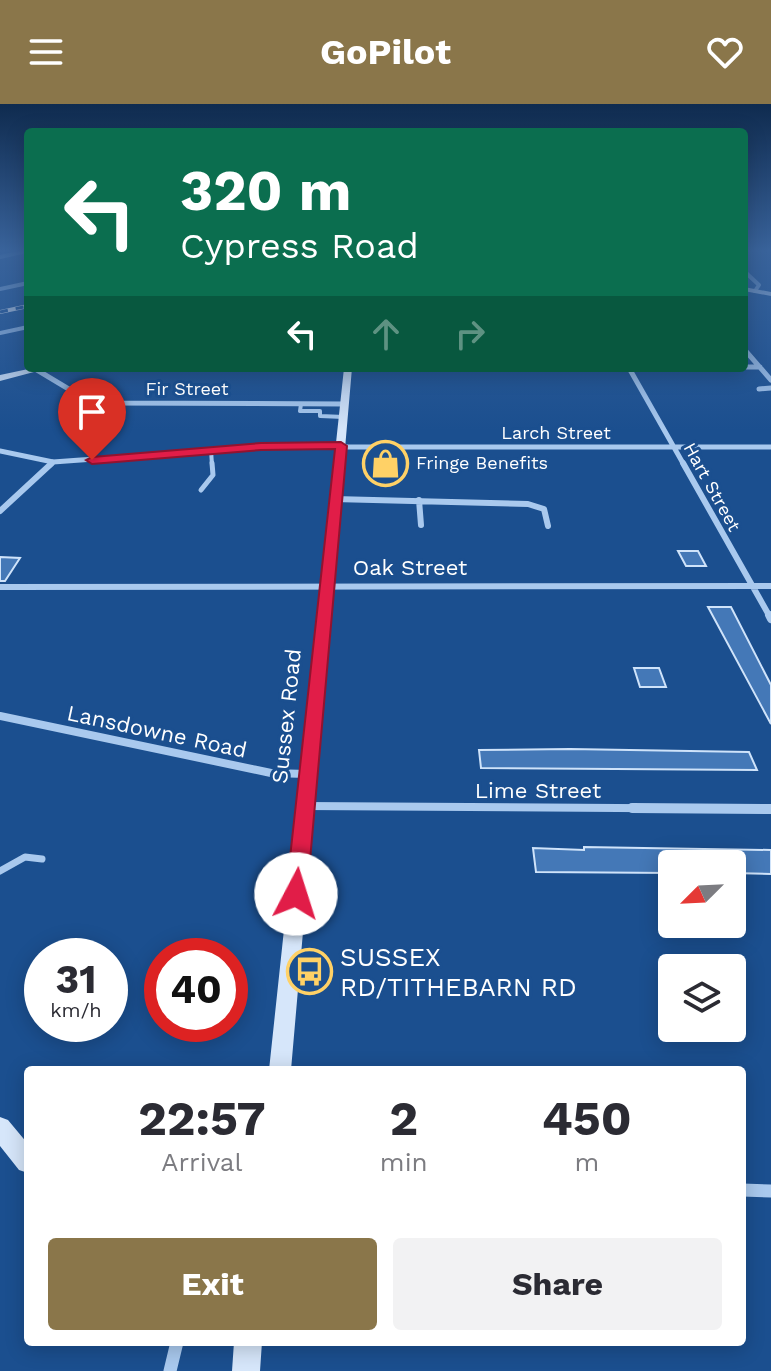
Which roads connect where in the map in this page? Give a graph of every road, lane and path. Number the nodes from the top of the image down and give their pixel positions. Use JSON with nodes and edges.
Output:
{"nodes":[{"id":1,"x":24,"y":328,"type":"edge"},
{"id":2,"x":0,"y":333,"type":"edge"},
{"id":3,"x":748,"y":354,"type":"edge"},
{"id":4,"x":748,"y":367,"type":"edge"},
{"id":5,"x":760,"y":367,"type":"junction"},
{"id":6,"x":27,"y":372,"type":"edge"},
{"id":7,"x":46,"y":372,"type":"edge"},
{"id":8,"x":348,"y":372,"type":"edge"},
{"id":9,"x":631,"y":372,"type":"edge"},
{"id":10,"x":0,"y":378,"type":"edge"},
{"id":11,"x":771,"y":380,"type":"edge"},
{"id":12,"x":771,"y":388,"type":"edge"},
{"id":13,"x":759,"y":389,"type":"dead end"},
{"id":14,"x":301,"y":404,"type":"junction"},
{"id":15,"x":344,"y":410,"type":"junction"},
{"id":16,"x":341,"y":446,"type":"junction"},
{"id":17,"x":674,"y":447,"type":"junction"},
{"id":18,"x":771,"y":447,"type":"edge"},
{"id":19,"x":211,"y":450,"type":"junction"},
{"id":20,"x":0,"y":451,"type":"edge"},
{"id":21,"x":53,"y":462,"type":"junction"},
{"id":22,"x":201,"y":490,"type":"dead end"},
{"id":23,"x":448,"y":490,"type":"dead end"},
{"id":24,"x":334,"y":499,"type":"junction"},
{"id":25,"x":419,"y":500,"type":"junction"},
{"id":26,"x":445,"y":500,"type":"junction"},
{"id":27,"x":0,"y":511,"type":"edge"},
{"id":28,"x":421,"y":525,"type":"dead end"},
{"id":29,"x":548,"y":526,"type":"dead end"},
{"id":30,"x":327,"y":585,"type":"junction"},
{"id":31,"x":752,"y":586,"type":"junction"},
{"id":32,"x":771,"y":586,"type":"edge"},
{"id":33,"x":0,"y":587,"type":"edge"},
{"id":34,"x":771,"y":619,"type":"edge"},
{"id":35,"x":0,"y":716,"type":"edge"},
{"id":36,"x":307,"y":774,"type":"junction"},
{"id":37,"x":304,"y":806,"type":"junction"},
{"id":38,"x":771,"y":809,"type":"edge"},
{"id":39,"x":42,"y":859,"type":"dead end"},
{"id":40,"x":0,"y":871,"type":"edge"},
{"id":41,"x":280,"y":1066,"type":"edge"},
{"id":42,"x":0,"y":1128,"type":"edge"},
{"id":43,"x":24,"y":1157,"type":"edge"},
{"id":44,"x":746,"y":1190,"type":"edge"},
{"id":45,"x":771,"y":1191,"type":"edge"},
{"id":46,"x":176,"y":1346,"type":"edge"},
{"id":47,"x":248,"y":1346,"type":"edge"},
{"id":48,"x":170,"y":1371,"type":"edge"},
{"id":49,"x":246,"y":1371,"type":"edge"}],
"edges":[{"from":1,"to":2,"type":"street"},
{"from":3,"to":5,"type":"street"},
{"from":4,"to":5,"type":"street"},
{"from":5,"to":11,"type":"street"},
{"from":6,"to":10,"type":"street"},
{"from":7,"to":14,"type":"street","name":"Fir Street"},
{"from":8,"to":15,"type":"street","name":"Sussex Road"},
{"from":9,"to":17,"type":"street","name":"Hart Street"},
{"from":12,"to":13,"type":"street"},
{"from":14,"to":15,"type":"street","name":"Fir Street"},
{"from":14,"to":15,"type":"lane"},
{"from":15,"to":16,"type":"street","name":"Sussex Road"},
{"from":16,"to":17,"type":"street","name":"Larch Street"},
{"from":16,"to":19,"type":"street","name":"Larch Street"},
{"from":16,"to":24,"type":"street","name":"Sussex Road"},
{"from":17,"to":18,"type":"street","name":"Larch Street"},
{"from":17,"to":31,"type":"street","name":"Hart Street"},
{"from":19,"to":21,"type":"street","name":"Larch Street"},
{"from":19,"to":22,"type":"lane"},
{"from":20,"to":21,"type":"street","name":"Larch Street"},
{"from":21,"to":27,"type":"street"},
{"from":23,"to":26,"type":"street"},
{"from":24,"to":25,"type":"street"},
{"from":24,"to":30,"type":"street","name":"Sussex Road"},
{"from":25,"to":26,"type":"street"},
{"from":25,"to":28,"type":"street"},
{"from":26,"to":29,"type":"street"},
{"from":30,"to":31,"type":"street","name":"Oak Street"},
{"from":30,"to":33,"type":"street","name":"Oak Street"},
{"from":30,"to":36,"type":"street","name":"Sussex Road"},
{"from":31,"to":32,"type":"street","name":"Oak Street"},
{"from":31,"to":34,"type":"street","name":"Hart Street"},
{"from":35,"to":36,"type":"street","name":"Lansdowne Road"},
{"from":36,"to":37,"type":"street","name":"Sussex Road"},
{"from":37,"to":38,"type":"street","name":"Lime Street"},
{"from":37,"to":41,"type":"street","name":"Sussex Road"},
{"from":39,"to":40,"type":"lane"},
{"from":42,"to":43,"type":"street"},
{"from":44,"to":45,"type":"street"},
{"from":46,"to":48,"type":"street"},
{"from":47,"to":49,"type":"street"}]}
